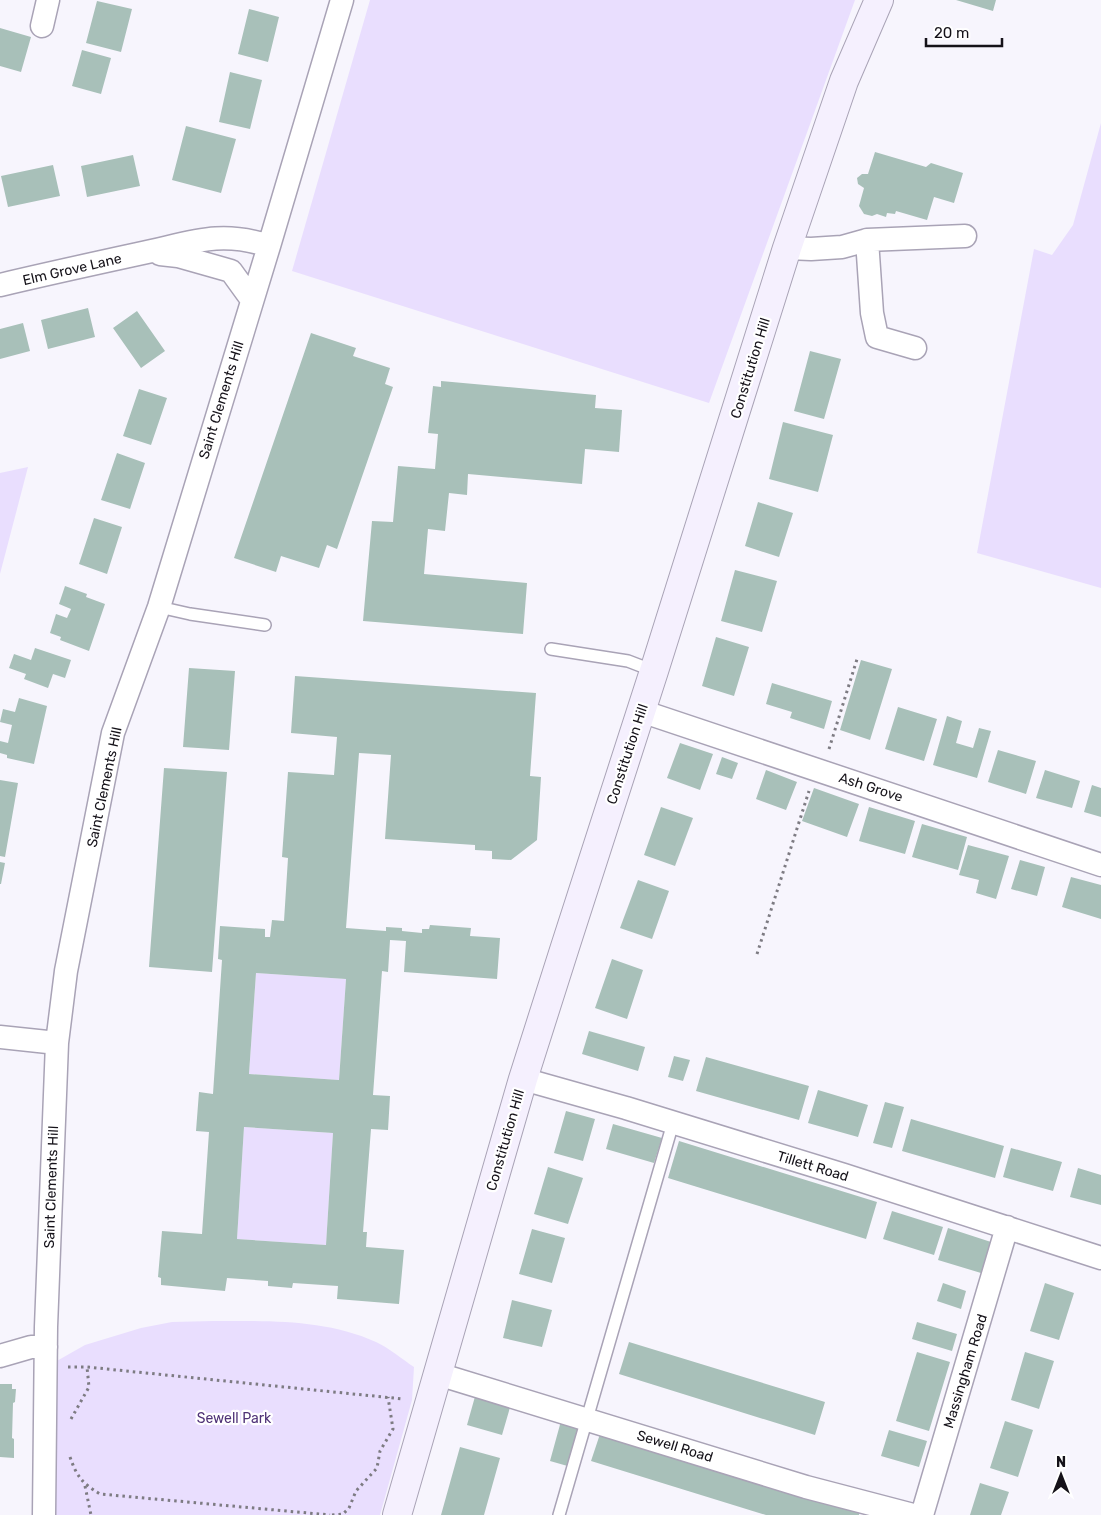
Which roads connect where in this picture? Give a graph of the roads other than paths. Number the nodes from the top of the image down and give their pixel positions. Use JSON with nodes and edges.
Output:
{"nodes":[{"id":1,"x":47,"y":0,"type":"edge"},
{"id":2,"x":342,"y":0,"type":"edge"},
{"id":3,"x":879,"y":0,"type":"edge"},
{"id":4,"x":42,"y":26,"type":"dead end"},
{"id":5,"x":965,"y":236,"type":"dead end"},
{"id":6,"x":867,"y":240,"type":"junction"},
{"id":7,"x":269,"y":246,"type":"junction"},
{"id":8,"x":787,"y":248,"type":"junction"},
{"id":9,"x":144,"y":253,"type":"junction"},
{"id":10,"x":0,"y":285,"type":"edge"},
{"id":11,"x":252,"y":300,"type":"junction"},
{"id":12,"x":915,"y":348,"type":"dead end"},
{"id":13,"x":159,"y":608,"type":"junction"},
{"id":14,"x":265,"y":625,"type":"dead end"},
{"id":15,"x":551,"y":649,"type":"dead end"},
{"id":16,"x":654,"y":671,"type":"junction"},
{"id":17,"x":641,"y":711,"type":"junction"},
{"id":18,"x":1101,"y":865,"type":"edge"},
{"id":19,"x":0,"y":1036,"type":"edge"},
{"id":20,"x":57,"y":1042,"type":"junction"},
{"id":21,"x":523,"y":1079,"type":"junction"},
{"id":22,"x":673,"y":1123,"type":"junction"},
{"id":23,"x":1007,"y":1227,"type":"junction"},
{"id":24,"x":1101,"y":1258,"type":"edge"},
{"id":25,"x":46,"y":1347,"type":"junction"},
{"id":26,"x":0,"y":1356,"type":"edge"},
{"id":27,"x":438,"y":1374,"type":"junction"},
{"id":28,"x":588,"y":1418,"type":"junction"},
{"id":29,"x":44,"y":1515,"type":"edge"},
{"id":30,"x":397,"y":1515,"type":"edge"},
{"id":31,"x":559,"y":1515,"type":"edge"},
{"id":32,"x":913,"y":1515,"type":"edge"},
{"id":33,"x":922,"y":1515,"type":"edge"}],
"edges":[{"from":1,"to":4,"type":"street"},
{"from":2,"to":7,"type":"street","name":"Saint Clements Hill"},
{"from":3,"to":8,"type":"main road","name":"Constitution Hill"},
{"from":5,"to":6,"type":"street"},
{"from":6,"to":8,"type":"street"},
{"from":6,"to":12,"type":"street"},
{"from":7,"to":9,"type":"street","name":"Elm Grove Lane"},
{"from":7,"to":11,"type":"street","name":"Saint Clements Hill"},
{"from":8,"to":16,"type":"main road","name":"Constitution Hill"},
{"from":9,"to":10,"type":"street","name":"Elm Grove Lane"},
{"from":9,"to":11,"type":"street","name":"Elm Grove Lane"},
{"from":11,"to":13,"type":"street","name":"Saint Clements Hill"},
{"from":13,"to":14,"type":"lane"},
{"from":13,"to":20,"type":"street","name":"Saint Clements Hill"},
{"from":15,"to":16,"type":"lane"},
{"from":16,"to":17,"type":"main road","name":"Constitution Hill"},
{"from":17,"to":18,"type":"street","name":"Ash Grove"},
{"from":17,"to":21,"type":"main road","name":"Constitution Hill"},
{"from":19,"to":20,"type":"street"},
{"from":20,"to":25,"type":"street","name":"Saint Clements Hill"},
{"from":21,"to":22,"type":"street","name":"Tillett Road"},
{"from":21,"to":27,"type":"main road","name":"Constitution Hill"},
{"from":22,"to":23,"type":"street","name":"Tillett Road"},
{"from":22,"to":28,"type":"lane"},
{"from":23,"to":24,"type":"street","name":"Tillett Road"},
{"from":23,"to":33,"type":"street","name":"Massingham Road"},
{"from":25,"to":26,"type":"street"},
{"from":25,"to":29,"type":"street","name":"Saint Clements Hill"},
{"from":27,"to":28,"type":"street","name":"Sewell Road"},
{"from":27,"to":30,"type":"main road","name":"Constitution Hill"},
{"from":28,"to":31,"type":"lane"},
{"from":28,"to":32,"type":"street","name":"Sewell Road"}]}
